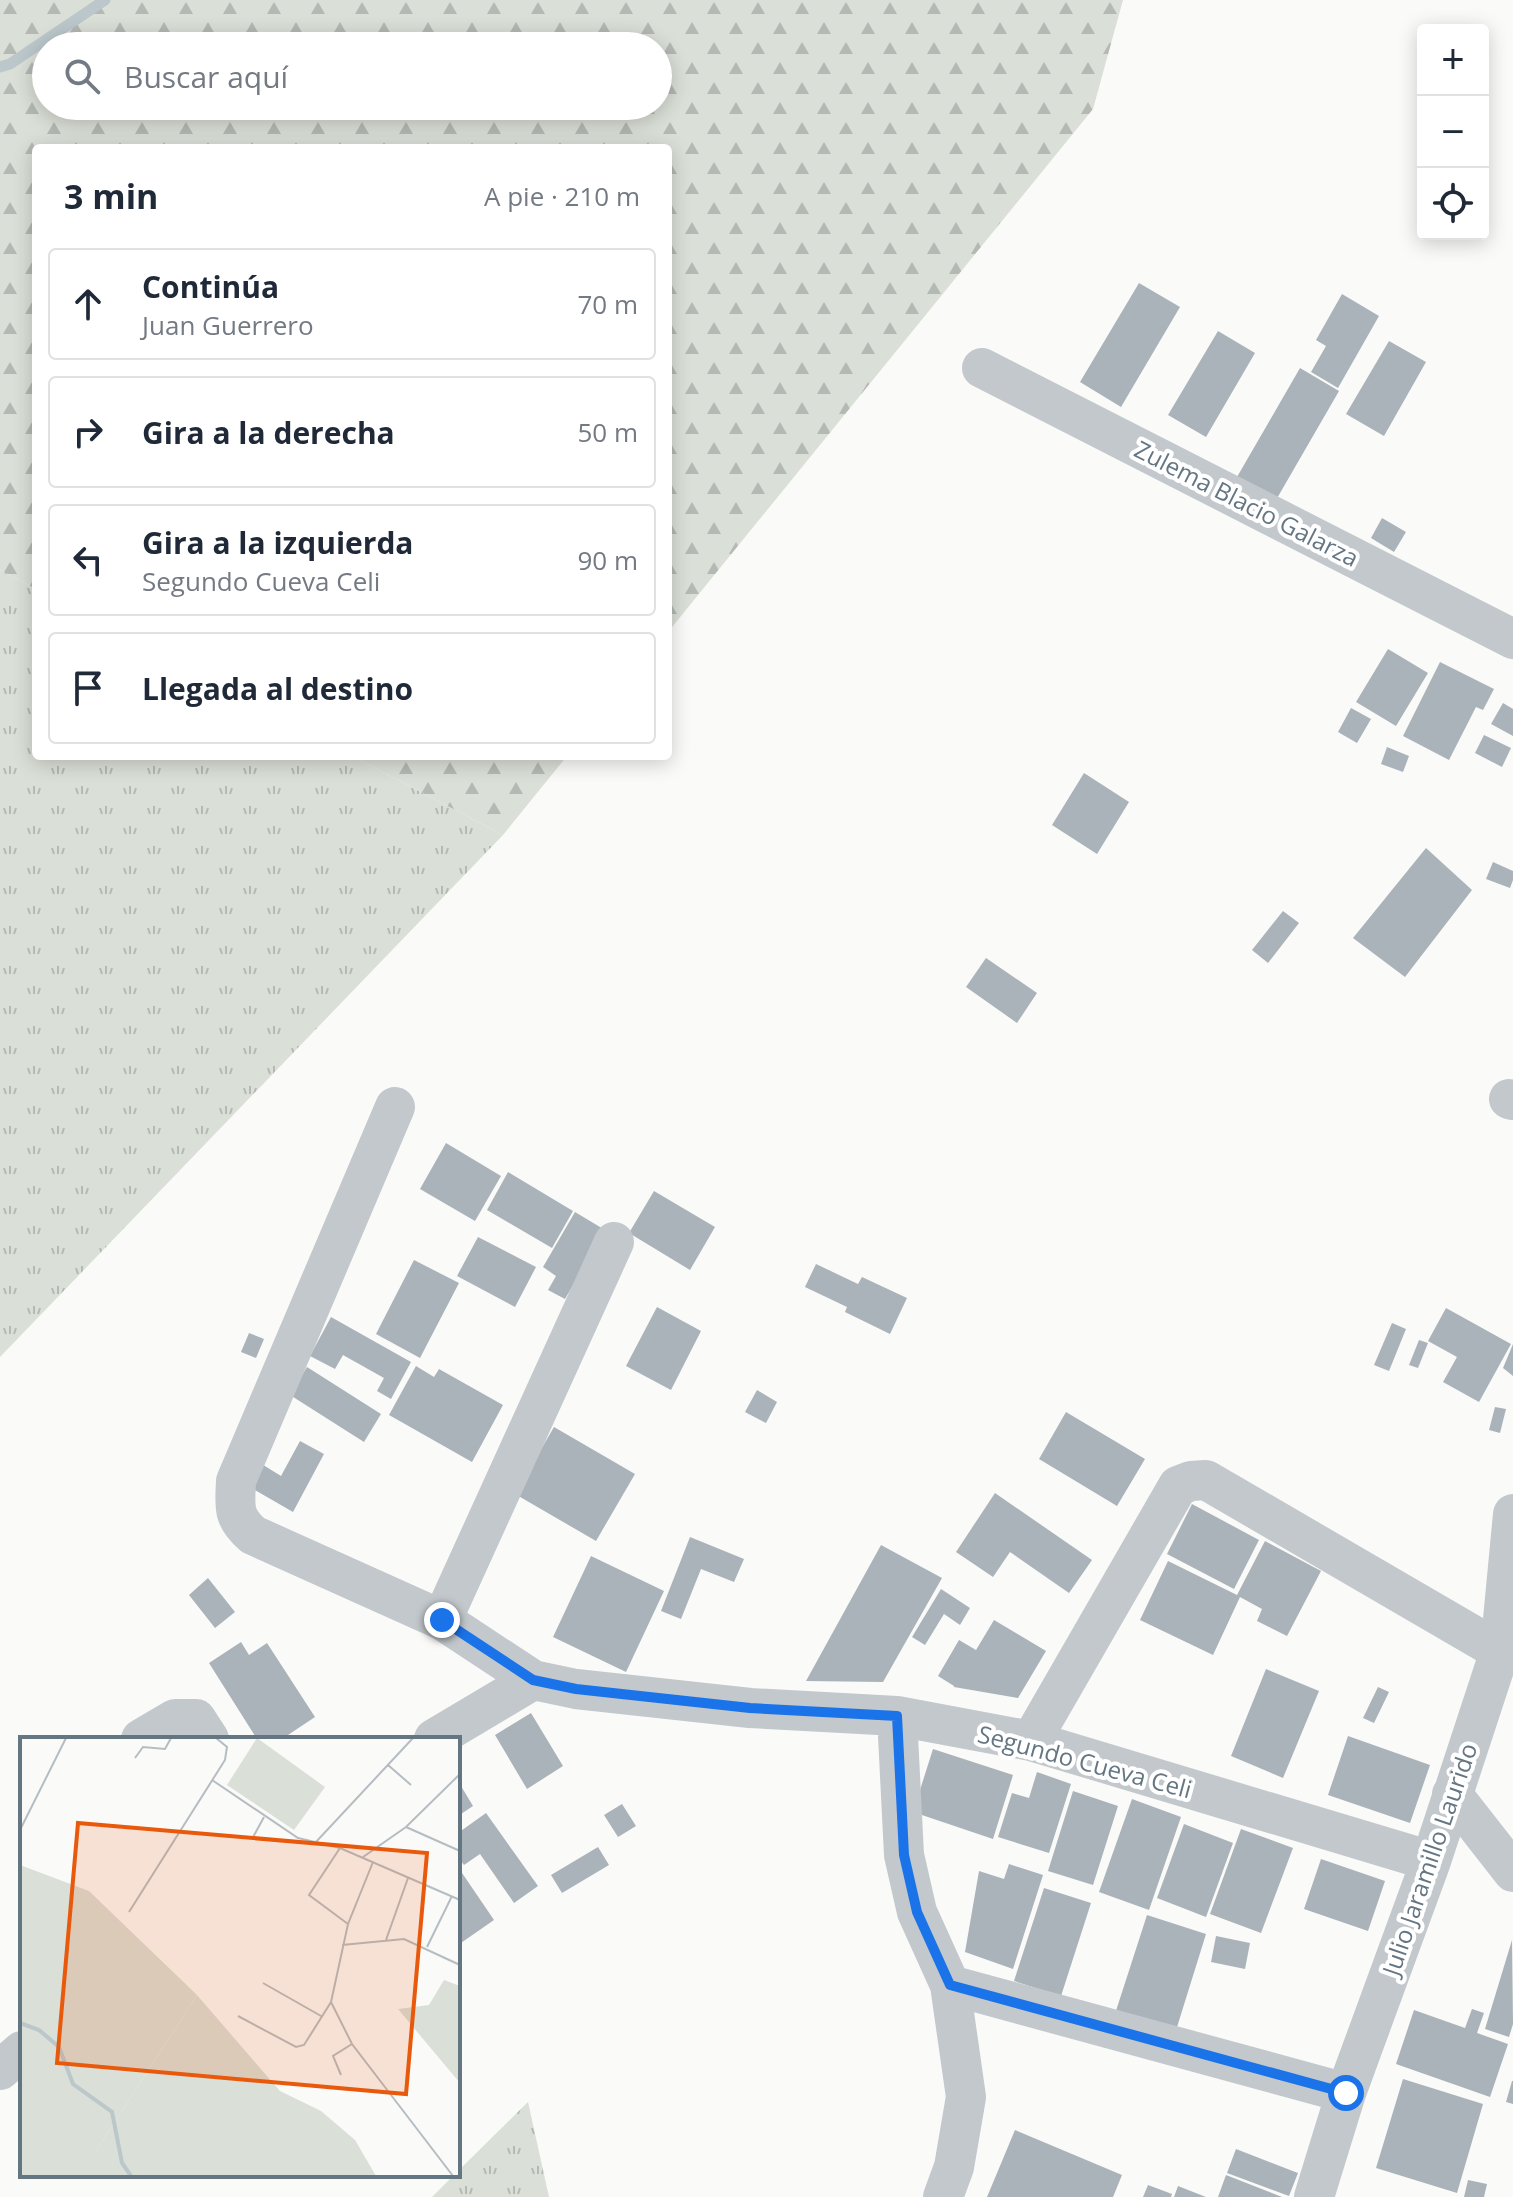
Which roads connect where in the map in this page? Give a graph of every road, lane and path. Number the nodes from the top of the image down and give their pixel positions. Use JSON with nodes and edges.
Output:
{"nodes":[{"id":1,"x":982,"y":368,"type":"dead end"},
{"id":2,"x":1513,"y":639,"type":"edge"},
{"id":3,"x":395,"y":1107,"type":"dead end"},
{"id":4,"x":614,"y":1242,"type":"dead end"},
{"id":5,"x":1513,"y":1514,"type":"edge"},
{"id":6,"x":442,"y":1620,"type":"junction"},
{"id":7,"x":1500,"y":1651,"type":"junction"},
{"id":8,"x":533,"y":1680,"type":"junction"},
{"id":9,"x":897,"y":1716,"type":"junction"},
{"id":10,"x":144,"y":1737,"type":"edge"},
{"id":11,"x":208,"y":1737,"type":"edge"},
{"id":12,"x":437,"y":1737,"type":"edge"},
{"id":13,"x":1031,"y":1741,"type":"junction"},
{"id":14,"x":1452,"y":1794,"type":"junction"},
{"id":15,"x":1431,"y":1861,"type":"junction"},
{"id":16,"x":1513,"y":1872,"type":"edge"},
{"id":17,"x":950,"y":1985,"type":"junction"},
{"id":18,"x":20,"y":2053,"type":"edge"},
{"id":19,"x":0,"y":2070,"type":"edge"},
{"id":20,"x":1346,"y":2093,"type":"junction"},
{"id":21,"x":943,"y":2197,"type":"edge"},
{"id":22,"x":1314,"y":2197,"type":"edge"}],
"edges":[{"from":1,"to":2,"type":"street","name":"Zulema Blacio Galarza"},
{"from":3,"to":6,"type":"street","name":"Segundo Cueva Celi"},
{"from":4,"to":6,"type":"street"},
{"from":5,"to":7,"type":"street","name":"Julio Jaramillo Laurido"},
{"from":6,"to":8,"type":"street","name":"Segundo Cueva Celi"},
{"from":7,"to":13,"type":"street"},
{"from":7,"to":14,"type":"street","name":"Julio Jaramillo Laurido"},
{"from":8,"to":9,"type":"street","name":"Segundo Cueva Celi"},
{"from":8,"to":12,"type":"street"},
{"from":9,"to":13,"type":"street","name":"Segundo Cueva Celi"},
{"from":9,"to":17,"type":"street"},
{"from":10,"to":11,"type":"street"},
{"from":13,"to":15,"type":"street","name":"Segundo Cueva Celi"},
{"from":14,"to":15,"type":"street","name":"Julio Jaramillo Laurido"},
{"from":14,"to":16,"type":"street"},
{"from":15,"to":20,"type":"street","name":"Julio Jaramillo Laurido"},
{"from":17,"to":20,"type":"street"},
{"from":17,"to":21,"type":"street"},
{"from":18,"to":19,"type":"street"},
{"from":20,"to":22,"type":"street","name":"Julio Jaramillo Laurido"}]}
